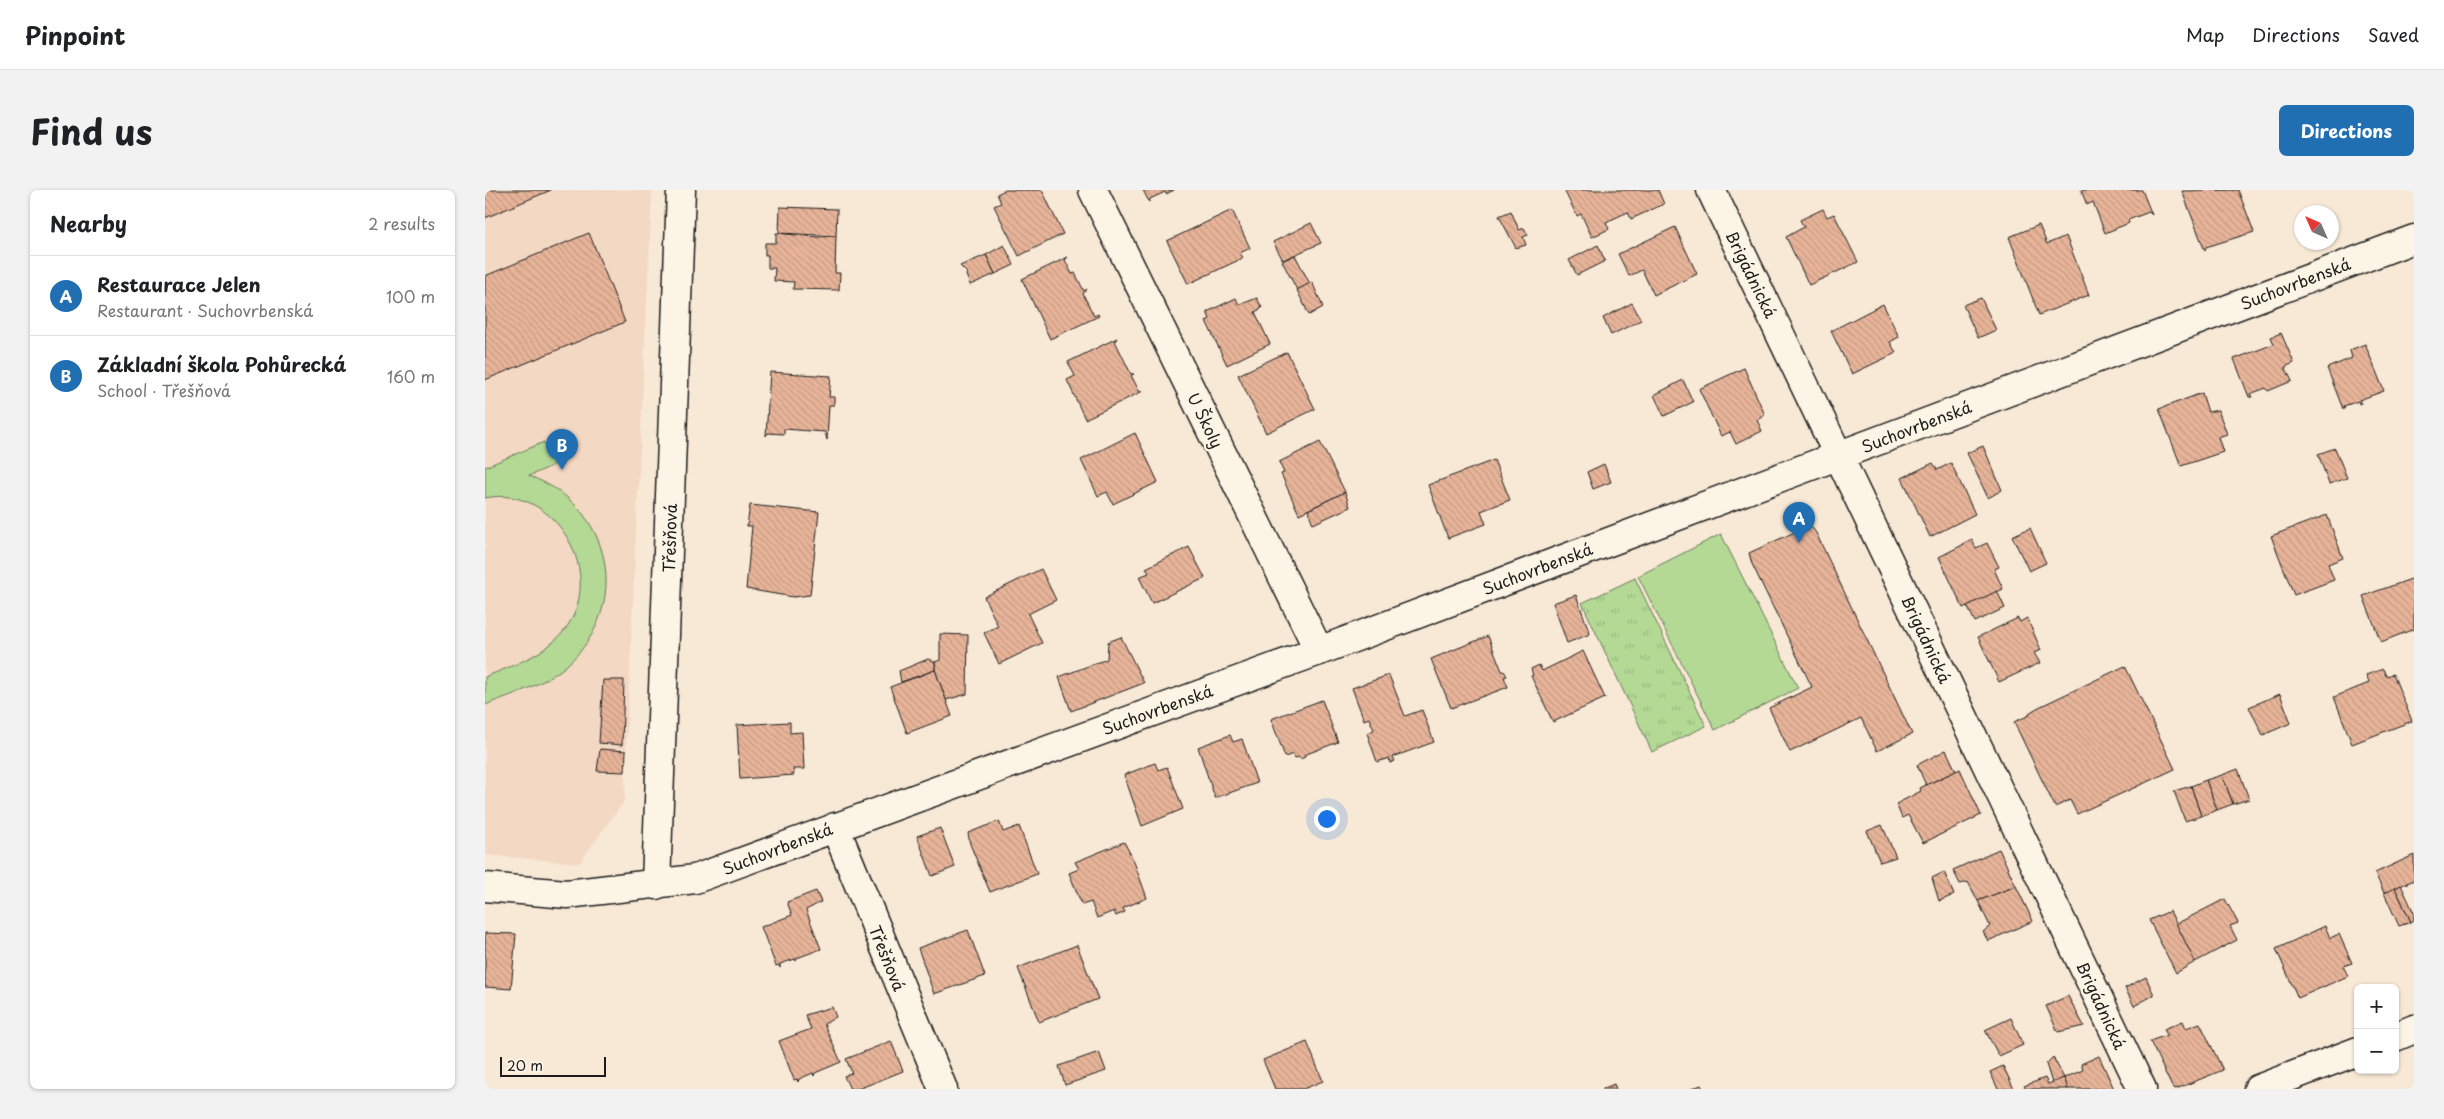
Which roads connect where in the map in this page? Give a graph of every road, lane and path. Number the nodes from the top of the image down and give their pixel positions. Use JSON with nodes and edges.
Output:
{"nodes":[{"id":1,"x":681,"y":190,"type":"edge"},
{"id":2,"x":1093,"y":190,"type":"edge"},
{"id":3,"x":1711,"y":190,"type":"edge"},
{"id":4,"x":2414,"y":239,"type":"edge"},
{"id":5,"x":1840,"y":455,"type":"junction"},
{"id":6,"x":1319,"y":650,"type":"junction"},
{"id":7,"x":835,"y":827,"type":"junction"},
{"id":8,"x":656,"y":885,"type":"junction"},
{"id":9,"x":485,"y":887,"type":"edge"},
{"id":10,"x":2414,"y":1029,"type":"edge"},
{"id":11,"x":2399,"y":1035,"type":"edge"},
{"id":12,"x":2354,"y":1053,"type":"edge"},
{"id":13,"x":943,"y":1089,"type":"edge"},
{"id":14,"x":2142,"y":1089,"type":"edge"},
{"id":15,"x":2258,"y":1089,"type":"edge"}],
"edges":[{"from":1,"to":8,"type":"street","name":"Třešňová"},
{"from":2,"to":6,"type":"street","name":"U Školy"},
{"from":3,"to":5,"type":"street","name":"Brigádnická"},
{"from":4,"to":5,"type":"street","name":"Suchovrbenská"},
{"from":5,"to":6,"type":"street","name":"Suchovrbenská"},
{"from":5,"to":14,"type":"street","name":"Brigádnická"},
{"from":6,"to":7,"type":"street","name":"Suchovrbenská"},
{"from":7,"to":8,"type":"street","name":"Suchovrbenská"},
{"from":7,"to":13,"type":"street","name":"Třešňová"},
{"from":8,"to":9,"type":"street","name":"Suchovrbenská"},
{"from":10,"to":11,"type":"street"},
{"from":12,"to":15,"type":"street"}]}
